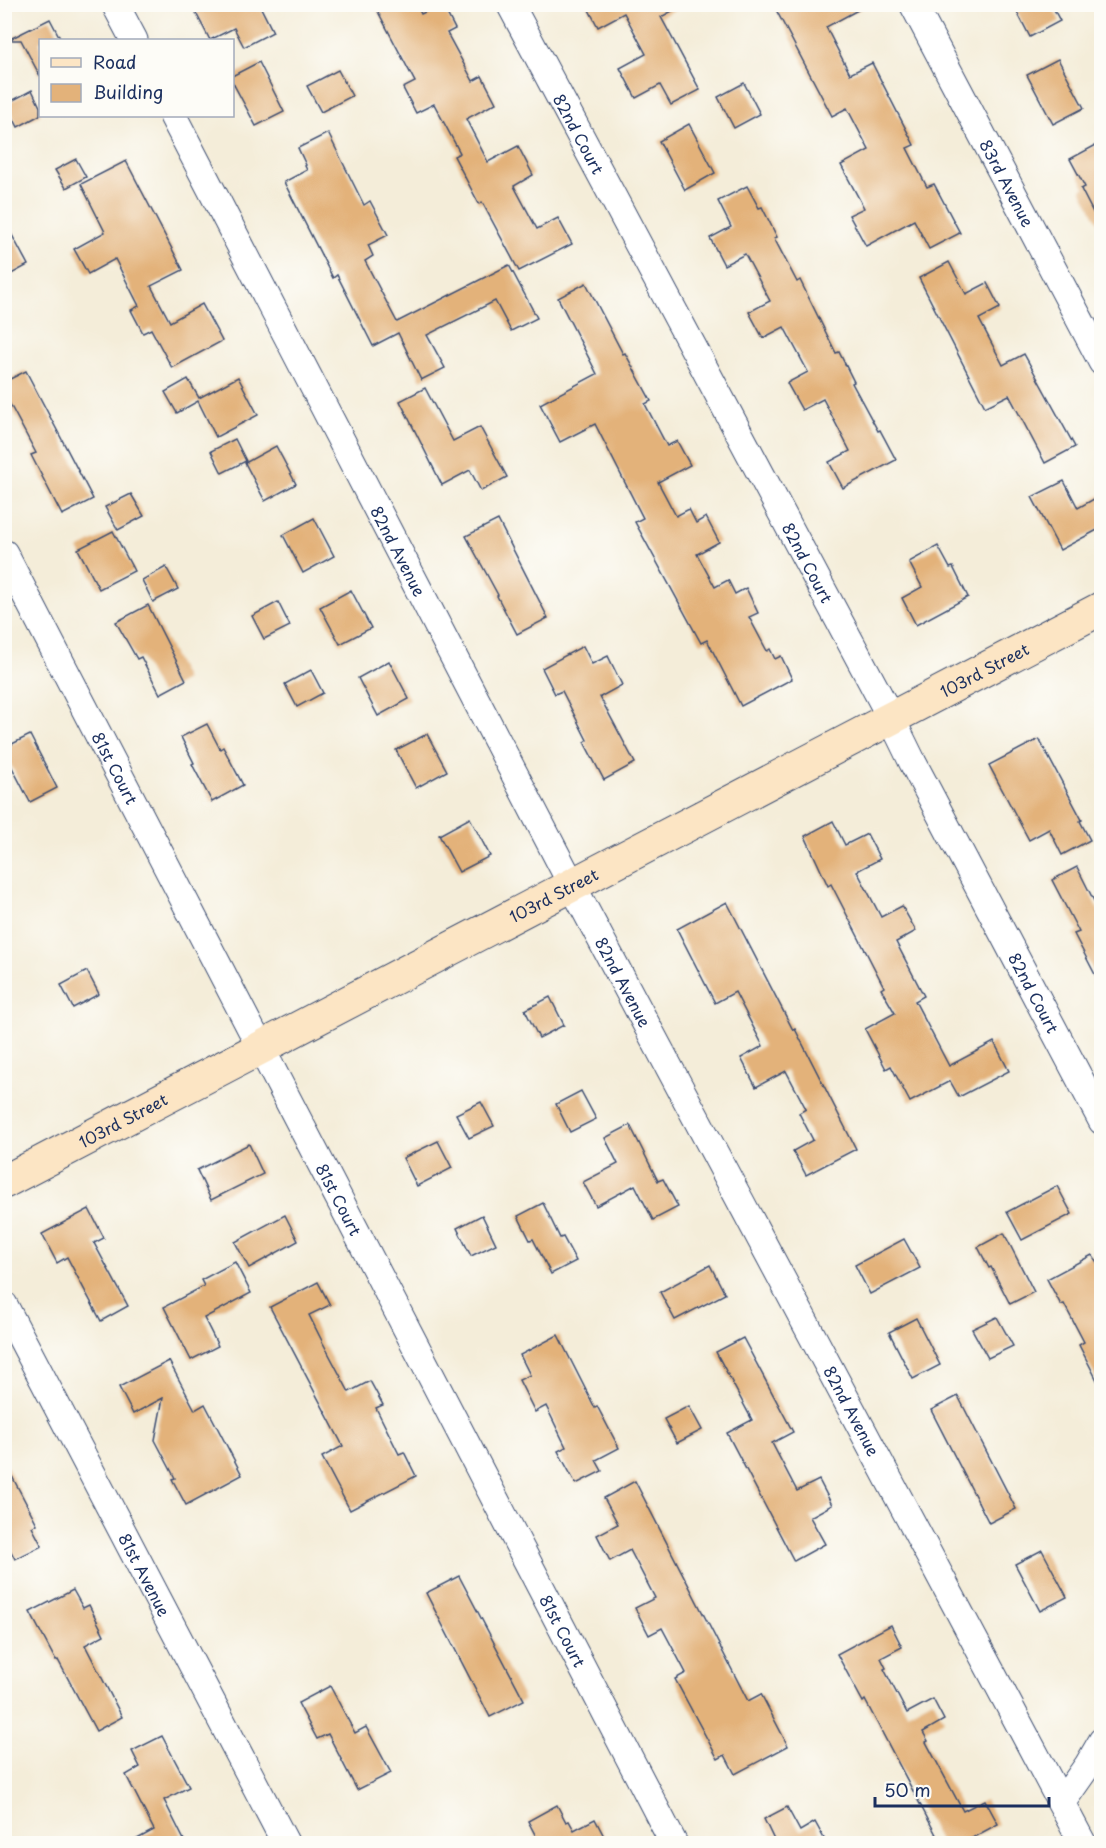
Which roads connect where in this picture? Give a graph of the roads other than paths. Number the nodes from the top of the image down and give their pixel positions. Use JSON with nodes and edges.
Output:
{"nodes":[{"id":1,"x":115,"y":4,"type":"edge"},
{"id":2,"x":510,"y":4,"type":"edge"},
{"id":3,"x":914,"y":4,"type":"edge"},
{"id":4,"x":133,"y":39,"type":"edge"},
{"id":5,"x":174,"y":117,"type":"edge"},
{"id":6,"x":1101,"y":362,"type":"edge"},
{"id":7,"x":4,"y":553,"type":"edge"},
{"id":8,"x":1101,"y":608,"type":"edge"},
{"id":9,"x":891,"y":718,"type":"junction"},
{"id":10,"x":572,"y":885,"type":"junction"},
{"id":11,"x":262,"y":1047,"type":"junction"},
{"id":12,"x":1101,"y":1121,"type":"edge"},
{"id":13,"x":4,"y":1182,"type":"edge"},
{"id":14,"x":4,"y":1305,"type":"edge"},
{"id":15,"x":1101,"y":1742,"type":"edge"},
{"id":16,"x":1062,"y":1802,"type":"junction"},
{"id":17,"x":286,"y":1844,"type":"edge"},
{"id":18,"x":674,"y":1844,"type":"edge"},
{"id":19,"x":1083,"y":1844,"type":"edge"}],
"edges":[{"from":1,"to":4,"type":"street"},
{"from":2,"to":9,"type":"street","name":"82nd Court"},
{"from":3,"to":6,"type":"street","name":"83rd Avenue"},
{"from":5,"to":10,"type":"street","name":"82nd Avenue"},
{"from":7,"to":11,"type":"street","name":"81st Court"},
{"from":8,"to":9,"type":"street","name":"103rd Street"},
{"from":9,"to":10,"type":"street","name":"103rd Street"},
{"from":9,"to":12,"type":"street","name":"82nd Court"},
{"from":10,"to":11,"type":"street","name":"103rd Street"},
{"from":10,"to":16,"type":"street","name":"82nd Avenue"},
{"from":11,"to":13,"type":"street","name":"103rd Street"},
{"from":11,"to":18,"type":"street","name":"81st Court"},
{"from":14,"to":17,"type":"street","name":"81st Avenue"},
{"from":15,"to":16,"type":"street"},
{"from":16,"to":19,"type":"street","name":"82nd Avenue"}]}
